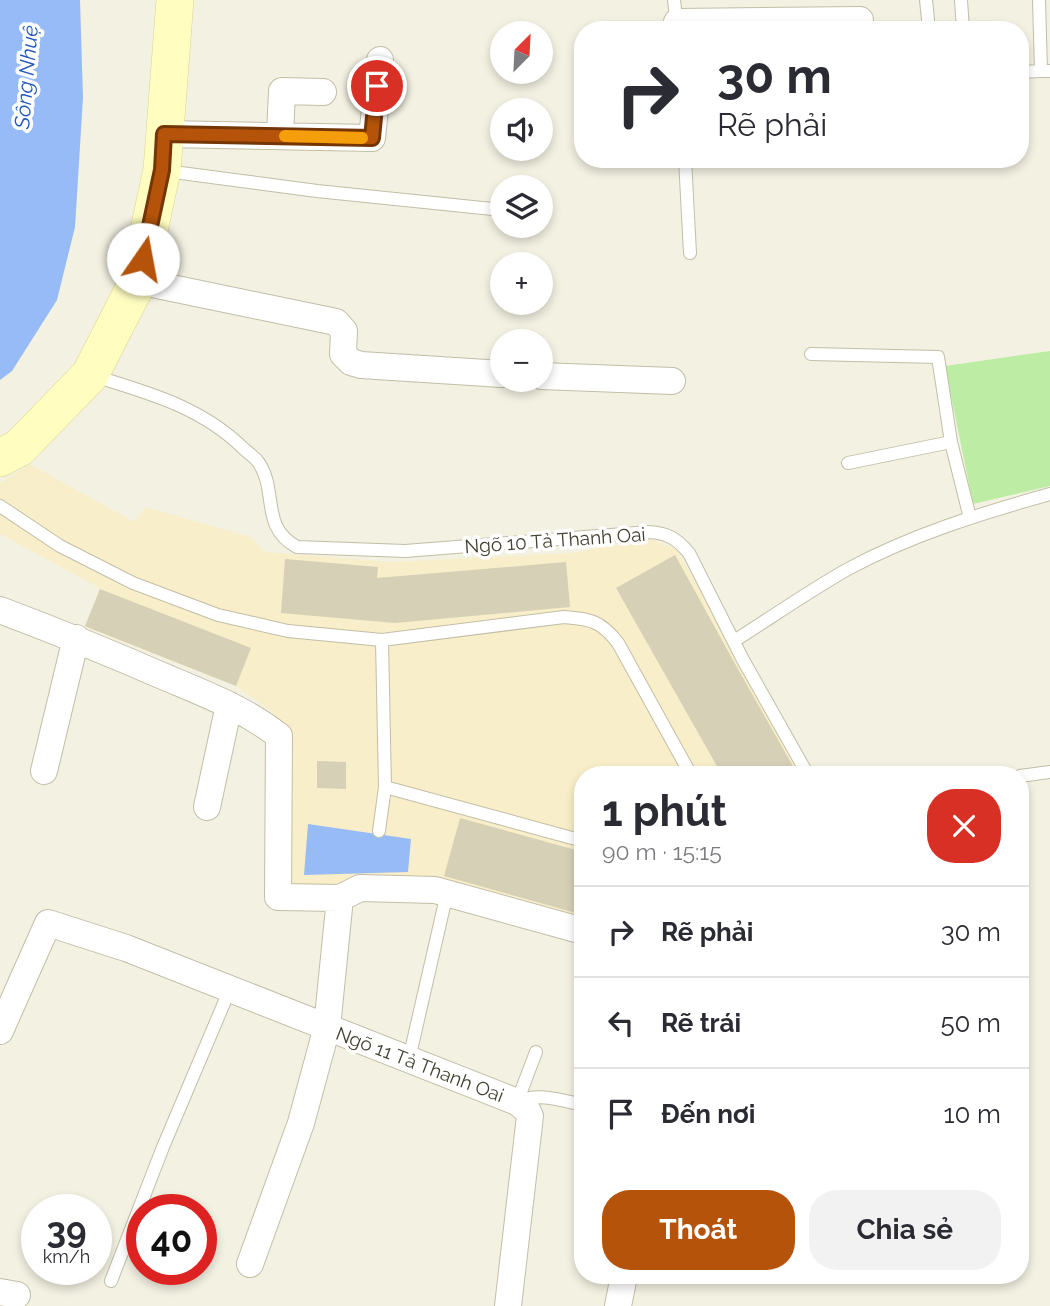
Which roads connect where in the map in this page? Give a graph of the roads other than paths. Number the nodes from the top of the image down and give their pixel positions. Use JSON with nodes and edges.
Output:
{"nodes":[{"id":1,"x":175,"y":0,"type":"edge"},
{"id":2,"x":926,"y":0,"type":"edge"},
{"id":3,"x":961,"y":0,"type":"edge"},
{"id":4,"x":1038,"y":0,"type":"edge"},
{"id":5,"x":676,"y":17,"type":"edge"},
{"id":6,"x":860,"y":20,"type":"dead end"},
{"id":7,"x":928,"y":21,"type":"edge"},
{"id":8,"x":962,"y":21,"type":"edge"},
{"id":9,"x":380,"y":60,"type":"dead end"},
{"id":10,"x":1045,"y":71,"type":"edge"},
{"id":11,"x":323,"y":92,"type":"dead end"},
{"id":12,"x":164,"y":134,"type":"junction"},
{"id":13,"x":280,"y":136,"type":"junction"},
{"id":14,"x":686,"y":168,"type":"edge"},
{"id":15,"x":162,"y":170,"type":"junction"},
{"id":16,"x":490,"y":209,"type":"edge"},
{"id":17,"x":691,"y":253,"type":"dead end"},
{"id":18,"x":138,"y":281,"type":"junction"},
{"id":19,"x":811,"y":354,"type":"dead end"},
{"id":20,"x":490,"y":373,"type":"edge"},
{"id":21,"x":90,"y":375,"type":"junction"},
{"id":22,"x":553,"y":376,"type":"edge"},
{"id":23,"x":672,"y":381,"type":"dead end"},
{"id":24,"x":951,"y":442,"type":"junction"},
{"id":25,"x":0,"y":458,"type":"edge"},
{"id":26,"x":848,"y":463,"type":"dead end"},
{"id":27,"x":1050,"y":494,"type":"edge"},
{"id":28,"x":0,"y":506,"type":"edge"},
{"id":29,"x":970,"y":518,"type":"junction"},
{"id":30,"x":0,"y":610,"type":"edge"},
{"id":31,"x":76,"y":638,"type":"junction"},
{"id":32,"x":382,"y":640,"type":"junction"},
{"id":33,"x":734,"y":641,"type":"junction"},
{"id":34,"x":229,"y":705,"type":"junction"},
{"id":35,"x":686,"y":766,"type":"edge"},
{"id":36,"x":803,"y":766,"type":"edge"},
{"id":37,"x":44,"y":771,"type":"dead end"},
{"id":38,"x":1050,"y":772,"type":"edge"},
{"id":39,"x":1029,"y":775,"type":"edge"},
{"id":40,"x":385,"y":788,"type":"junction"},
{"id":41,"x":207,"y":807,"type":"dead end"},
{"id":42,"x":379,"y":831,"type":"dead end"},
{"id":43,"x":574,"y":839,"type":"edge"},
{"id":44,"x":447,"y":893,"type":"junction"},
{"id":45,"x":340,"y":898,"type":"junction"},
{"id":46,"x":574,"y":928,"type":"edge"},
{"id":47,"x":230,"y":989,"type":"junction"},
{"id":48,"x":327,"y":1027,"type":"junction"},
{"id":49,"x":0,"y":1031,"type":"edge"},
{"id":50,"x":536,"y":1052,"type":"dead end"},
{"id":51,"x":409,"y":1059,"type":"junction"},
{"id":52,"x":517,"y":1102,"type":"junction"},
{"id":53,"x":574,"y":1103,"type":"edge"},
{"id":54,"x":250,"y":1264,"type":"dead end"},
{"id":55,"x":112,"y":1279,"type":"edge"},
{"id":56,"x":622,"y":1284,"type":"edge"},
{"id":57,"x":508,"y":1306,"type":"edge"},
{"id":58,"x":618,"y":1306,"type":"edge"}],
"edges":[{"from":1,"to":12,"type":"street"},
{"from":2,"to":7,"type":"lane"},
{"from":3,"to":8,"type":"lane"},
{"from":4,"to":10,"type":"lane"},
{"from":5,"to":6,"type":"street"},
{"from":9,"to":13,"type":"street"},
{"from":11,"to":13,"type":"street"},
{"from":12,"to":13,"type":"street"},
{"from":12,"to":15,"type":"street"},
{"from":14,"to":17,"type":"lane"},
{"from":15,"to":16,"type":"lane"},
{"from":15,"to":18,"type":"street"},
{"from":18,"to":20,"type":"street"},
{"from":18,"to":21,"type":"street"},
{"from":19,"to":24,"type":"lane"},
{"from":21,"to":25,"type":"street"},
{"from":21,"to":33,"type":"lane","name":"Ngõ 10 Tả Thanh Oai"},
{"from":22,"to":23,"type":"street"},
{"from":24,"to":26,"type":"lane"},
{"from":24,"to":29,"type":"lane"},
{"from":27,"to":29,"type":"lane"},
{"from":28,"to":32,"type":"lane"},
{"from":29,"to":33,"type":"lane"},
{"from":30,"to":31,"type":"street"},
{"from":31,"to":34,"type":"street"},
{"from":31,"to":37,"type":"street"},
{"from":32,"to":35,"type":"lane"},
{"from":32,"to":40,"type":"lane"},
{"from":33,"to":36,"type":"lane","name":"Ngõ 10 Tả Thanh Oai"},
{"from":34,"to":41,"type":"street"},
{"from":34,"to":45,"type":"street"},
{"from":38,"to":39,"type":"lane"},
{"from":40,"to":42,"type":"lane"},
{"from":40,"to":43,"type":"lane"},
{"from":44,"to":45,"type":"street"},
{"from":44,"to":46,"type":"street"},
{"from":44,"to":51,"type":"lane"},
{"from":45,"to":48,"type":"street","name":"Ngõ 11 Tả Thanh Oai"},
{"from":47,"to":48,"type":"street"},
{"from":47,"to":49,"type":"street"},
{"from":47,"to":55,"type":"lane"},
{"from":48,"to":51,"type":"street","name":"Ngõ 11 Tả Thanh Oai"},
{"from":48,"to":54,"type":"street"},
{"from":50,"to":52,"type":"lane"},
{"from":51,"to":52,"type":"street","name":"Ngõ 11 Tả Thanh Oai"},
{"from":52,"to":53,"type":"lane","name":"Ngõ 11 Tả Thanh Oai"},
{"from":52,"to":57,"type":"street"},
{"from":56,"to":58,"type":"street"}]}
